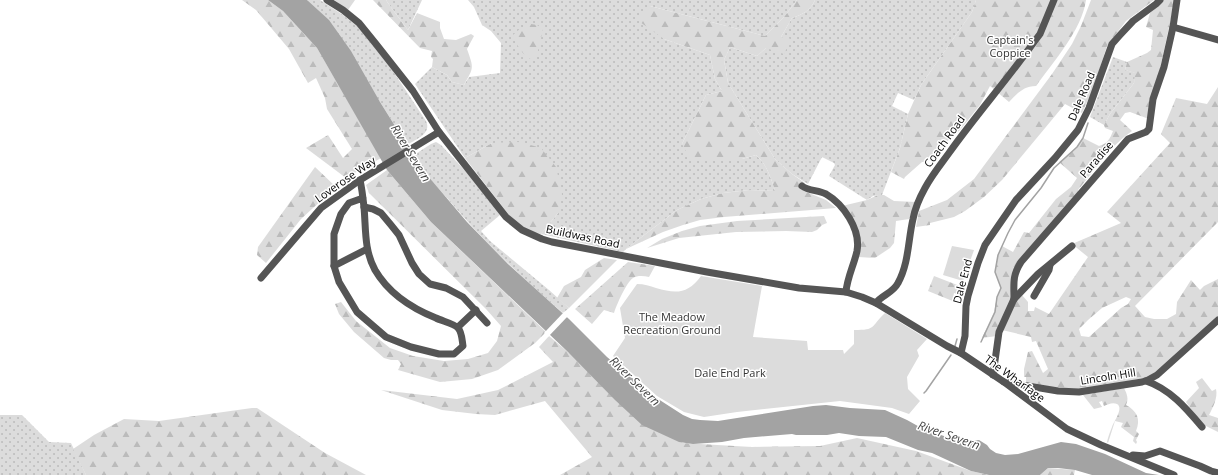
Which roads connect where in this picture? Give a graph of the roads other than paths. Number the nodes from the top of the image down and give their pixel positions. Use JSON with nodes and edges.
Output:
{"nodes":[{"id":1,"x":327,"y":0,"type":"edge"},
{"id":2,"x":1054,"y":0,"type":"edge"},
{"id":3,"x":1160,"y":0,"type":"edge"},
{"id":4,"x":1177,"y":0,"type":"edge"},
{"id":5,"x":1172,"y":27,"type":"junction"},
{"id":6,"x":1218,"y":40,"type":"edge"},
{"id":7,"x":438,"y":132,"type":"junction"},
{"id":8,"x":360,"y":180,"type":"junction"},
{"id":9,"x":804,"y":189,"type":"dead end"},
{"id":10,"x":363,"y":198,"type":"junction"},
{"id":11,"x":364,"y":207,"type":"junction"},
{"id":12,"x":988,"y":240,"type":"joint"},
{"id":13,"x":1072,"y":246,"type":"dead end"},
{"id":14,"x":366,"y":248,"type":"junction"},
{"id":15,"x":1050,"y":264,"type":"junction"},
{"id":16,"x":334,"y":266,"type":"junction"},
{"id":17,"x":261,"y":278,"type":"dead end"},
{"id":18,"x":846,"y":292,"type":"junction"},
{"id":19,"x":1034,"y":296,"type":"dead end"},
{"id":20,"x":1014,"y":299,"type":"junction"},
{"id":21,"x":876,"y":303,"type":"junction"},
{"id":22,"x":476,"y":310,"type":"junction"},
{"id":23,"x":1218,"y":320,"type":"edge"},
{"id":24,"x":487,"y":323,"type":"dead end"},
{"id":25,"x":458,"y":326,"type":"junction"},
{"id":26,"x":961,"y":353,"type":"junction"},
{"id":27,"x":993,"y":375,"type":"junction"},
{"id":28,"x":1146,"y":381,"type":"junction"},
{"id":29,"x":1004,"y":382,"type":"junction"},
{"id":30,"x":1202,"y":427,"type":"dead end"},
{"id":31,"x":1131,"y":457,"type":"junction"},
{"id":32,"x":1218,"y":473,"type":"edge"},
{"id":33,"x":1174,"y":475,"type":"edge"}],
"edges":[{"from":1,"to":7,"type":"street","name":"Buildwas Road"},
{"from":2,"to":21,"type":"street","name":"Coach Road"},
{"from":3,"to":12,"type":"street","name":"Dale Road"},
{"from":4,"to":5,"type":"street","name":"Paradise"},
{"from":5,"to":6,"type":"street"},
{"from":5,"to":20,"type":"street","name":"Paradise"},
{"from":7,"to":8,"type":"street","name":"Loverose Way"},
{"from":7,"to":18,"type":"street","name":"Buildwas Road"},
{"from":8,"to":10,"type":"street"},
{"from":8,"to":17,"type":"street","name":"Loverose Way"},
{"from":9,"to":18,"type":"street"},
{"from":10,"to":11,"type":"street"},
{"from":10,"to":16,"type":"street"},
{"from":11,"to":14,"type":"street"},
{"from":11,"to":22,"type":"street"},
{"from":12,"to":26,"type":"street","name":"Dale End"},
{"from":13,"to":15,"type":"street","name":"Paradise"},
{"from":14,"to":16,"type":"street"},
{"from":14,"to":25,"type":"street"},
{"from":15,"to":19,"type":"street"},
{"from":15,"to":20,"type":"street","name":"Paradise"},
{"from":16,"to":25,"type":"street"},
{"from":18,"to":21,"type":"street","name":"The Wharfage"},
{"from":20,"to":27,"type":"street","name":"Paradise"},
{"from":21,"to":26,"type":"street","name":"The Wharfage"},
{"from":22,"to":24,"type":"street"},
{"from":22,"to":25,"type":"street"},
{"from":23,"to":28,"type":"street","name":"Lincoln Hill"},
{"from":26,"to":27,"type":"street","name":"The Wharfage"},
{"from":27,"to":29,"type":"street","name":"The Wharfage"},
{"from":28,"to":29,"type":"street","name":"Lincoln Hill"},
{"from":28,"to":30,"type":"street"},
{"from":29,"to":31,"type":"street","name":"The Wharfage"},
{"from":31,"to":32,"type":"street"},
{"from":31,"to":33,"type":"street","name":"The Wharfage"}]}
